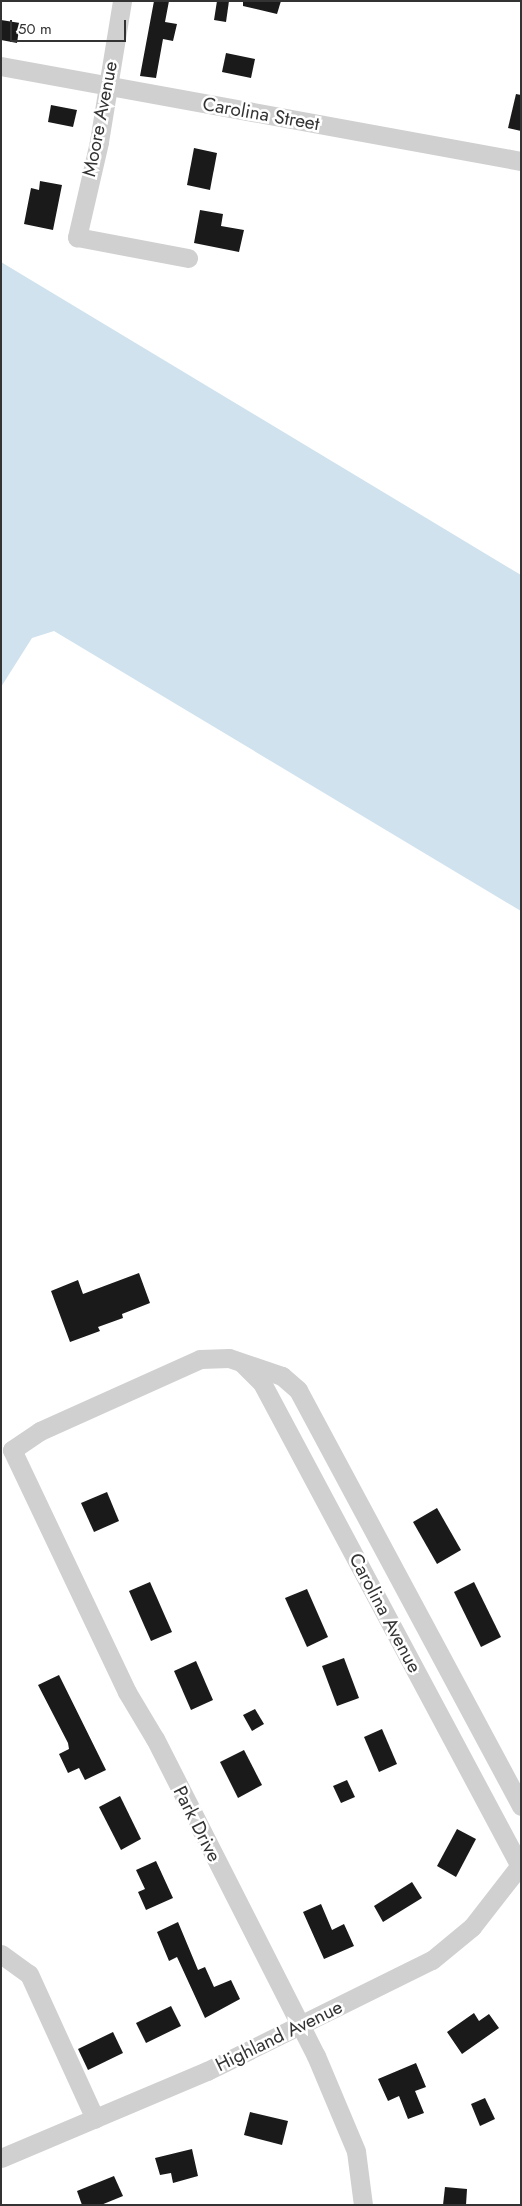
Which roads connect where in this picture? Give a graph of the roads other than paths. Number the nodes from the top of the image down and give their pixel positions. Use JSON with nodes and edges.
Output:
{"nodes":[{"id":1,"x":122,"y":1,"type":"edge"},
{"id":2,"x":1,"y":66,"type":"edge"},
{"id":3,"x":107,"y":86,"type":"junction"},
{"id":4,"x":521,"y":161,"type":"edge"},
{"id":5,"x":188,"y":258,"type":"dead end"},
{"id":6,"x":242,"y":1363,"type":"junction"},
{"id":7,"x":12,"y":1450,"type":"joint"},
{"id":8,"x":402,"y":1584,"type":"junction"},
{"id":9,"x":376,"y":1598,"type":"junction"},
{"id":10,"x":521,"y":1806,"type":"edge"},
{"id":11,"x":520,"y":1866,"type":"edge"},
{"id":12,"x":1,"y":1954,"type":"edge"},
{"id":13,"x":300,"y":2026,"type":"junction"},
{"id":14,"x":95,"y":2119,"type":"junction"},
{"id":15,"x":1,"y":2158,"type":"edge"},
{"id":16,"x":362,"y":2205,"type":"edge"}],
"edges":[{"from":1,"to":3,"type":"street","name":"Moore Avenue"},
{"from":2,"to":3,"type":"street","name":"Carolina Street"},
{"from":3,"to":4,"type":"street","name":"Carolina Street"},
{"from":3,"to":5,"type":"street","name":"Moore Avenue"},
{"from":6,"to":7,"type":"street","name":"Carolina Avenue"},
{"from":6,"to":8,"type":"street","name":"Carolina Avenue"},
{"from":6,"to":9,"type":"street","name":"Carolina Avenue"},
{"from":7,"to":13,"type":"street","name":"Park Drive"},
{"from":8,"to":9,"type":"street"},
{"from":8,"to":10,"type":"street","name":"Carolina Avenue"},
{"from":9,"to":11,"type":"street","name":"Carolina Avenue"},
{"from":11,"to":13,"type":"street","name":"Highland Avenue"},
{"from":12,"to":14,"type":"street"},
{"from":13,"to":14,"type":"street","name":"Highland Avenue"},
{"from":13,"to":16,"type":"street","name":"Park Drive"},
{"from":14,"to":15,"type":"street","name":"Highland Avenue"}]}
